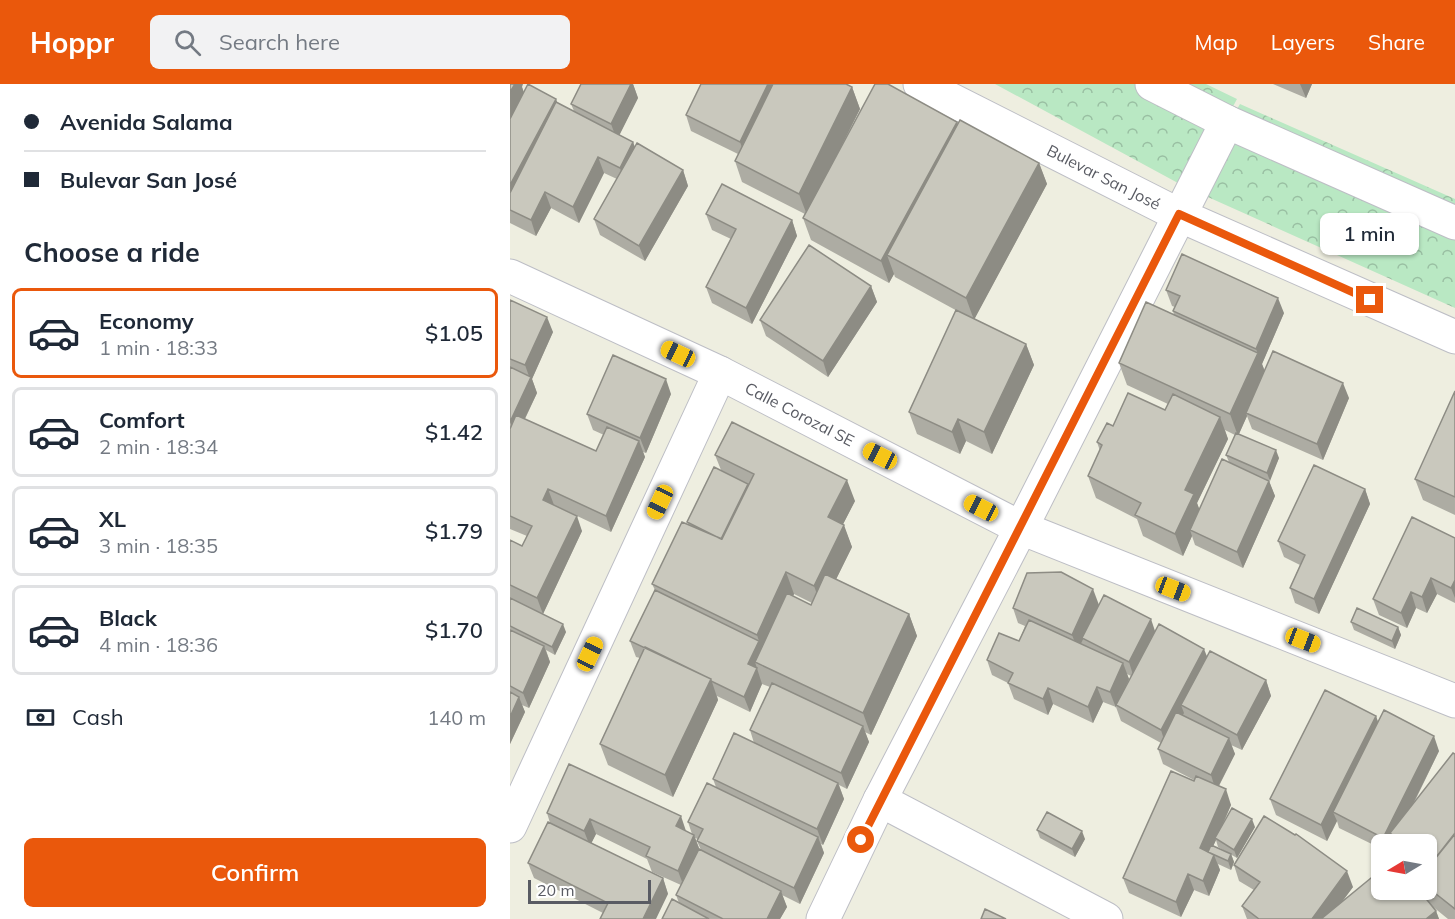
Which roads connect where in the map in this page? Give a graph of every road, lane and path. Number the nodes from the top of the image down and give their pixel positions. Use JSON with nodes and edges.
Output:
{"nodes":[{"id":1,"x":920,"y":84,"type":"edge"},
{"id":2,"x":1152,"y":84,"type":"edge"},
{"id":3,"x":1227,"y":122,"type":"junction"},
{"id":4,"x":1179,"y":214,"type":"junction"},
{"id":5,"x":1455,"y":223,"type":"edge"},
{"id":6,"x":510,"y":276,"type":"edge"},
{"id":7,"x":1455,"y":338,"type":"edge"},
{"id":8,"x":720,"y":373,"type":"junction"},
{"id":9,"x":1021,"y":528,"type":"junction"},
{"id":10,"x":1455,"y":701,"type":"edge"},
{"id":11,"x":880,"y":800,"type":"junction"},
{"id":12,"x":510,"y":826,"type":"edge"},
{"id":13,"x":823,"y":919,"type":"edge"},
{"id":14,"x":1106,"y":919,"type":"edge"}],
"edges":[{"from":1,"to":4,"type":"street","name":"Bulevar San José"},
{"from":2,"to":3,"type":"street"},
{"from":3,"to":4,"type":"street"},
{"from":3,"to":5,"type":"street"},
{"from":4,"to":7,"type":"street","name":"Bulevar San José"},
{"from":4,"to":9,"type":"street"},
{"from":6,"to":8,"type":"street","name":"Calle Corozal SE"},
{"from":8,"to":9,"type":"street","name":"Calle Corozal SE"},
{"from":8,"to":12,"type":"street"},
{"from":9,"to":10,"type":"street","name":"Calle Corozal SE"},
{"from":9,"to":11,"type":"street"},
{"from":11,"to":13,"type":"street"},
{"from":11,"to":14,"type":"street"}]}
